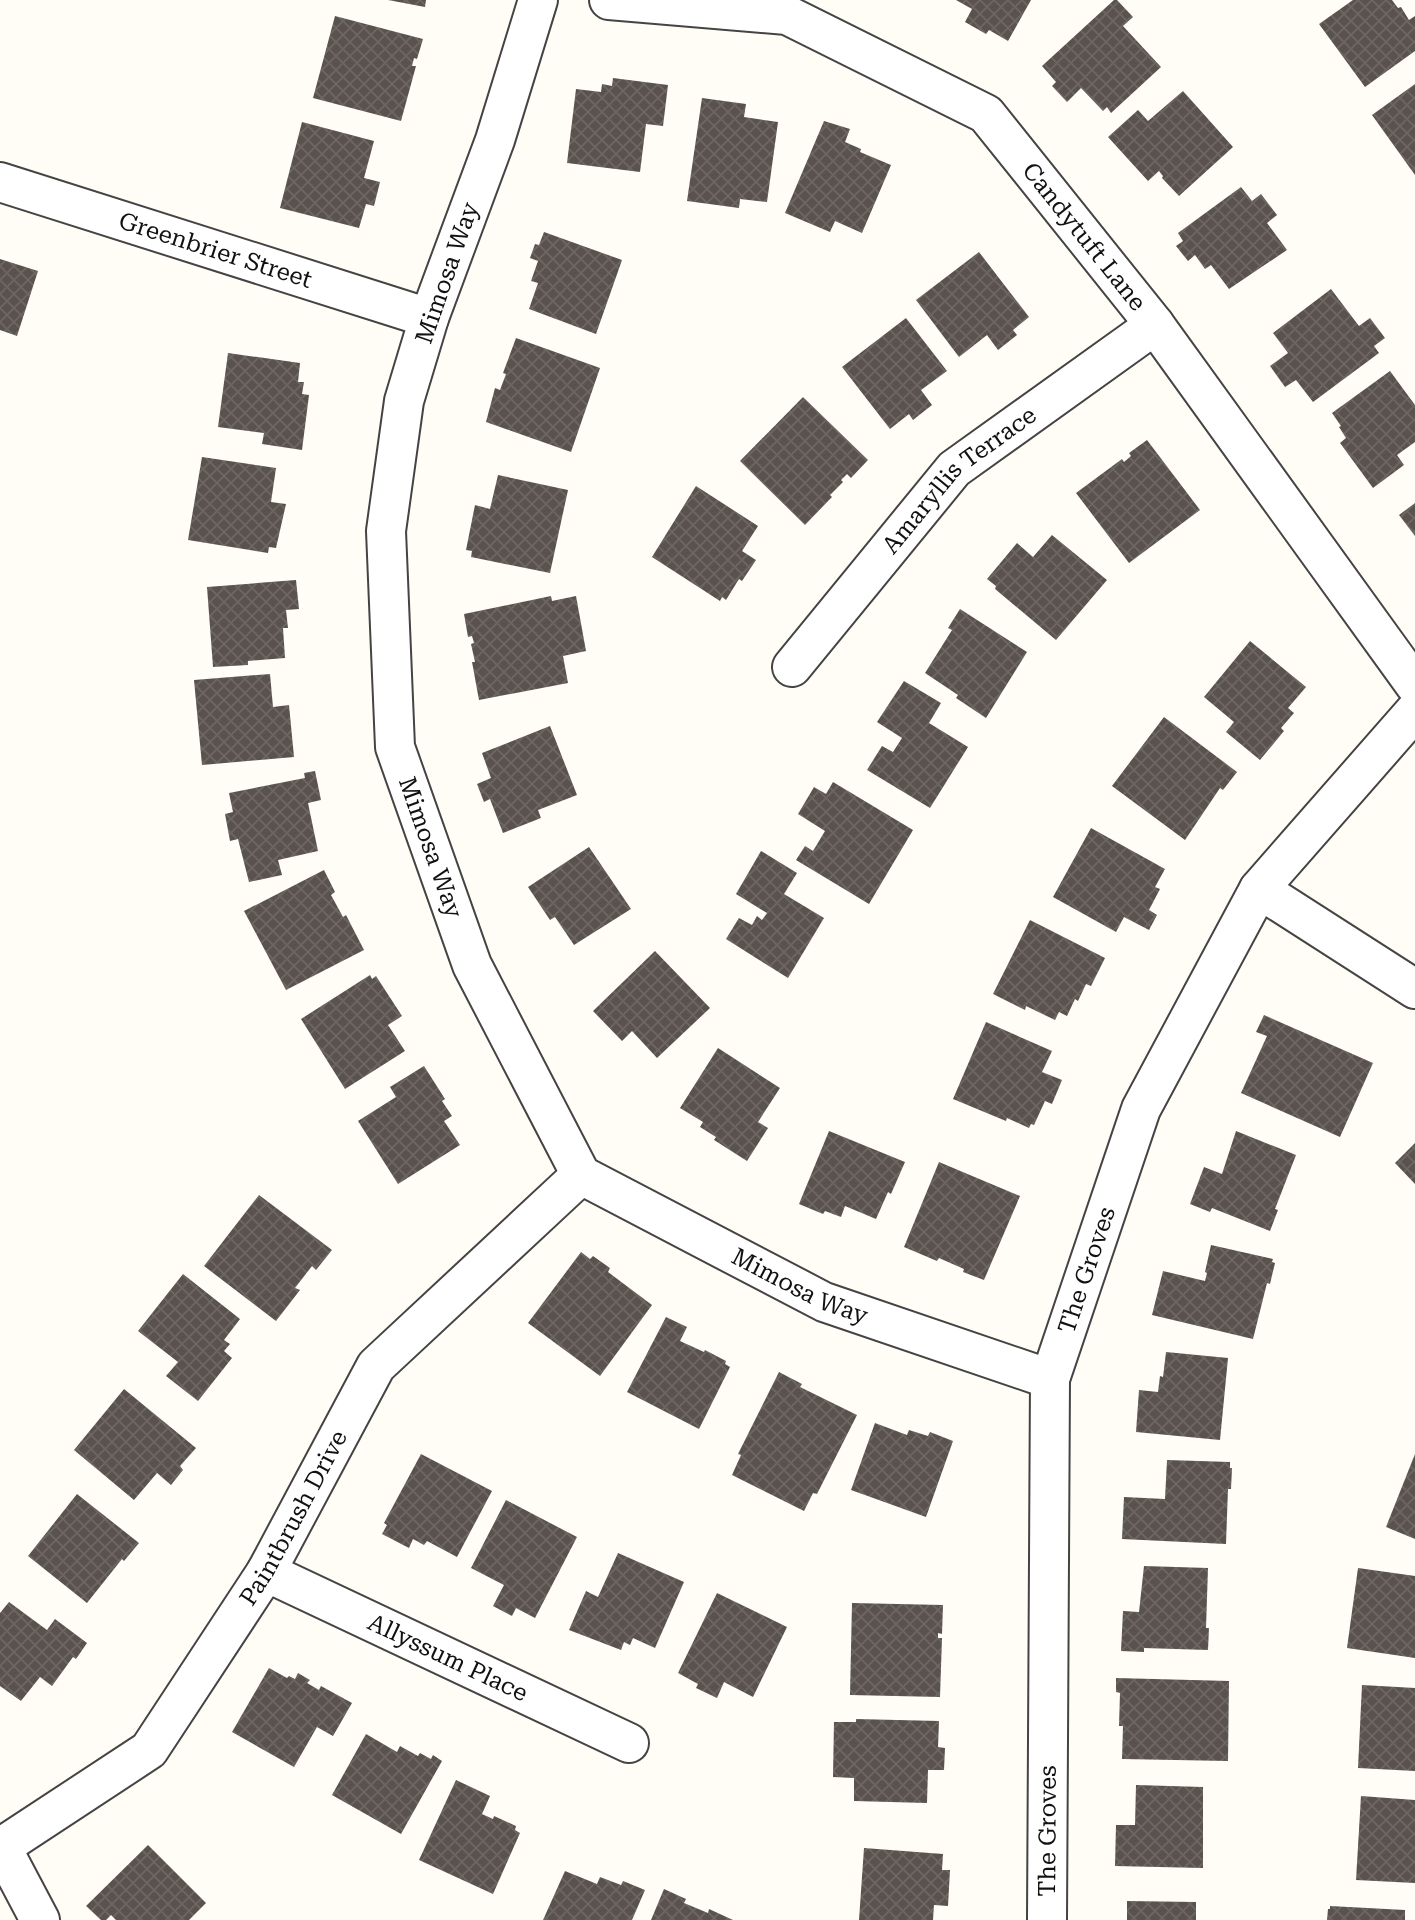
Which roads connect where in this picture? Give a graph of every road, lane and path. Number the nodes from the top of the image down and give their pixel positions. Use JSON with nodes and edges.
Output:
{"nodes":[{"id":1,"x":538,"y":0,"type":"edge"},
{"id":2,"x":609,"y":0,"type":"edge"},
{"id":3,"x":0,"y":182,"type":"edge"},
{"id":4,"x":429,"y":318,"type":"junction"},
{"id":5,"x":1156,"y":325,"type":"junction"},
{"id":6,"x":792,"y":667,"type":"dead end"},
{"id":7,"x":1415,"y":685,"type":"edge"},
{"id":8,"x":1415,"y":710,"type":"edge"},
{"id":9,"x":1259,"y":889,"type":"junction"},
{"id":10,"x":1415,"y":989,"type":"edge"},
{"id":11,"x":580,"y":1175,"type":"junction"},
{"id":12,"x":1050,"y":1379,"type":"junction"},
{"id":13,"x":266,"y":1572,"type":"junction"},
{"id":14,"x":629,"y":1743,"type":"dead end"},
{"id":15,"x":1,"y":1848,"type":"edge"},
{"id":16,"x":40,"y":1920,"type":"edge"},
{"id":17,"x":1047,"y":1920,"type":"edge"}],
"edges":[{"from":1,"to":4,"type":"street","name":"Mimosa Way"},
{"from":2,"to":5,"type":"street","name":"Candytuft Lane"},
{"from":3,"to":4,"type":"street","name":"Greenbrier Street"},
{"from":4,"to":11,"type":"street","name":"Mimosa Way"},
{"from":5,"to":6,"type":"street","name":"Amaryllis Terrace"},
{"from":5,"to":7,"type":"street","name":"Candytuft Lane"},
{"from":8,"to":9,"type":"street","name":"The Groves"},
{"from":9,"to":10,"type":"street"},
{"from":9,"to":12,"type":"street","name":"The Groves"},
{"from":11,"to":12,"type":"street","name":"Mimosa Way"},
{"from":11,"to":13,"type":"street","name":"Paintbrush Drive"},
{"from":12,"to":17,"type":"street","name":"The Groves"},
{"from":13,"to":14,"type":"street","name":"Allyssum Place"},
{"from":13,"to":15,"type":"street","name":"Paintbrush Drive"},
{"from":15,"to":16,"type":"street"}]}
